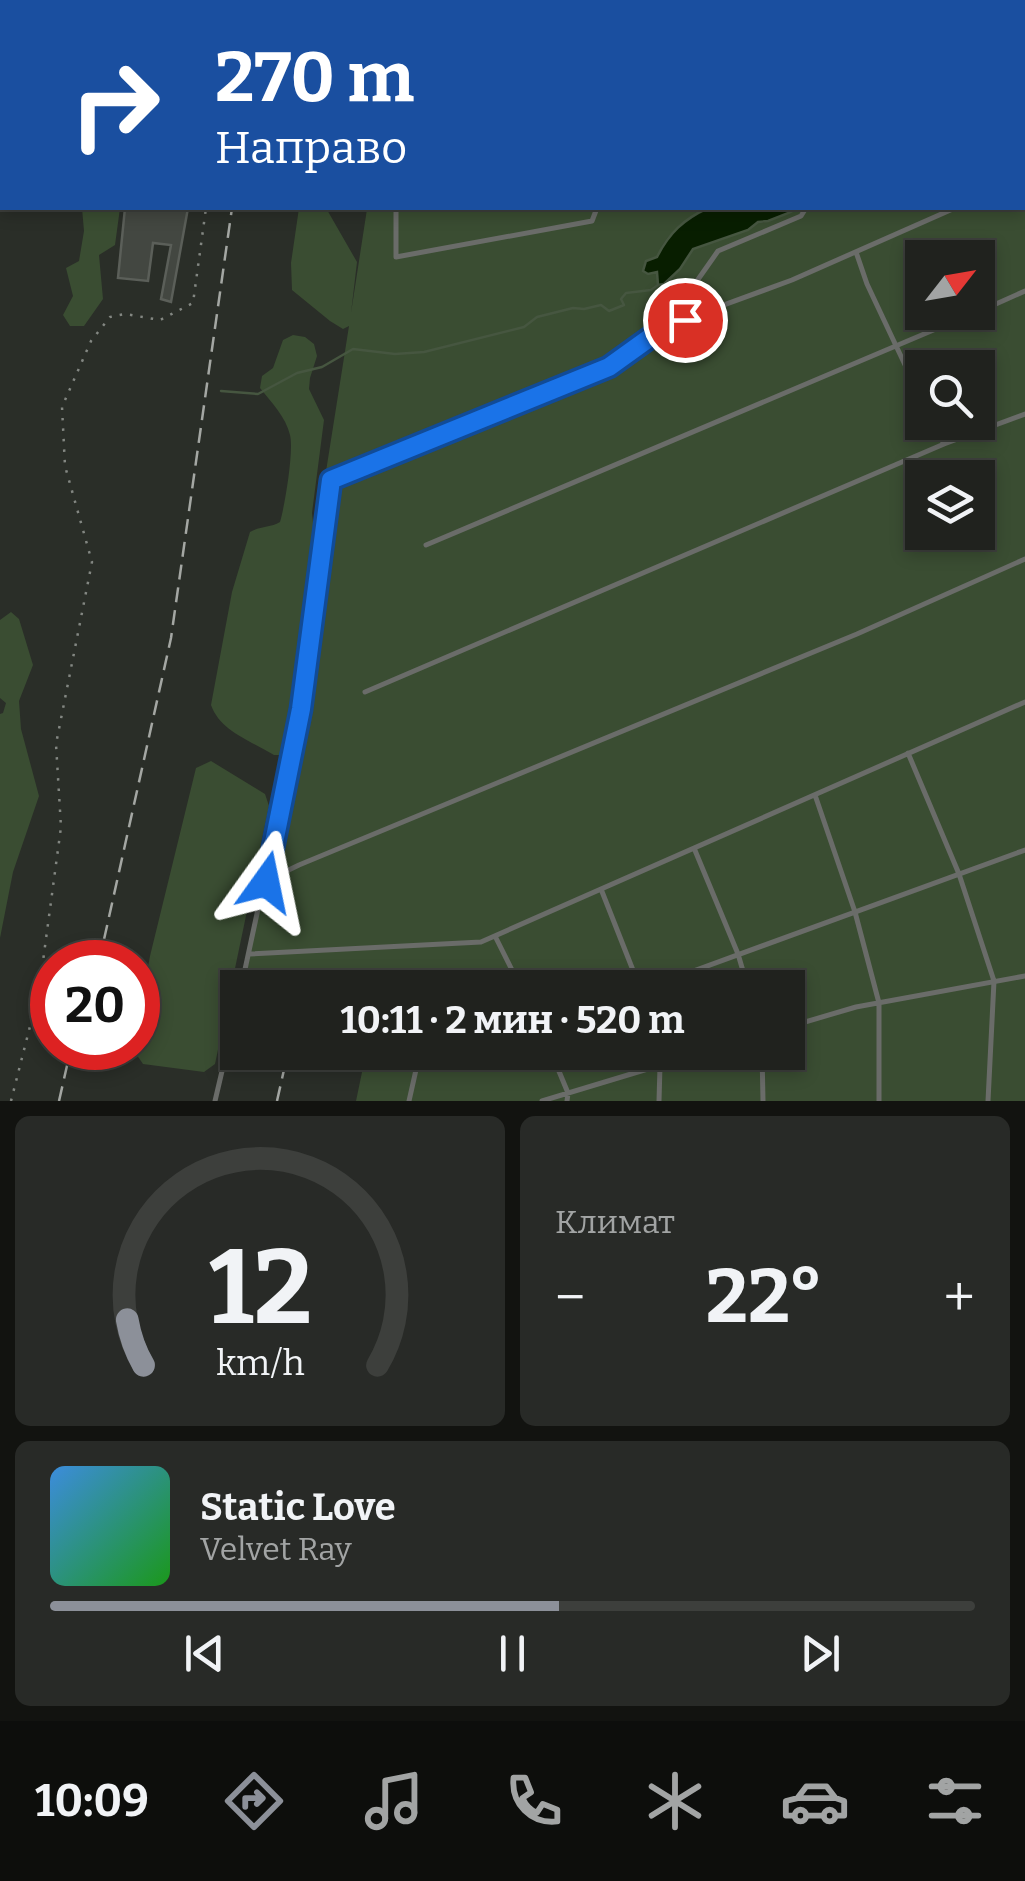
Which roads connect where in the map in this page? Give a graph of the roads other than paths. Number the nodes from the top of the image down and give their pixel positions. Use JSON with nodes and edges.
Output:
{"nodes":[{"id":1,"x":396,"y":210,"type":"edge"},
{"id":2,"x":596,"y":210,"type":"edge"},
{"id":3,"x":805,"y":210,"type":"edge"},
{"id":4,"x":950,"y":210,"type":"edge"},
{"id":5,"x":856,"y":252,"type":"junction"},
{"id":6,"x":1025,"y":291,"type":"edge"},
{"id":7,"x":995,"y":304,"type":"edge"},
{"id":8,"x":666,"y":326,"type":"junction"},
{"id":9,"x":937,"y":330,"type":"edge"},
{"id":10,"x":897,"y":348,"type":"junction"},
{"id":11,"x":905,"y":365,"type":"edge"},
{"id":12,"x":1025,"y":414,"type":"edge"},
{"id":13,"x":942,"y":440,"type":"edge"},
{"id":14,"x":944,"y":444,"type":"junction"},
{"id":15,"x":426,"y":545,"type":"dead end"},
{"id":16,"x":1025,"y":560,"type":"edge"},
{"id":17,"x":366,"y":692,"type":"dead end"},
{"id":18,"x":1024,"y":704,"type":"edge"},
{"id":19,"x":908,"y":754,"type":"junction"},
{"id":20,"x":815,"y":795,"type":"junction"},
{"id":21,"x":694,"y":848,"type":"junction"},
{"id":22,"x":1025,"y":850,"type":"edge"},
{"id":23,"x":958,"y":874,"type":"junction"},
{"id":24,"x":266,"y":882,"type":"junction"},
{"id":25,"x":601,"y":889,"type":"junction"},
{"id":26,"x":856,"y":912,"type":"junction"},
{"id":27,"x":495,"y":936,"type":"junction"},
{"id":28,"x":249,"y":954,"type":"junction"},
{"id":29,"x":738,"y":954,"type":"junction"},
{"id":30,"x":245,"y":970,"type":"edge"},
{"id":31,"x":512,"y":970,"type":"edge"},
{"id":32,"x":636,"y":970,"type":"edge"},
{"id":33,"x":694,"y":970,"type":"edge"},
{"id":34,"x":743,"y":970,"type":"edge"},
{"id":35,"x":1025,"y":976,"type":"edge"},
{"id":36,"x":994,"y":982,"type":"junction"},
{"id":37,"x":879,"y":1003,"type":"junction"},
{"id":38,"x":805,"y":1023,"type":"edge"},
{"id":39,"x":222,"y":1070,"type":"edge"},
{"id":40,"x":416,"y":1070,"type":"edge"},
{"id":41,"x":557,"y":1070,"type":"edge"},
{"id":42,"x":648,"y":1070,"type":"edge"},
{"id":43,"x":660,"y":1070,"type":"edge"},
{"id":44,"x":762,"y":1070,"type":"edge"},
{"id":45,"x":567,"y":1097,"type":"edge"},
{"id":46,"x":215,"y":1101,"type":"edge"},
{"id":47,"x":409,"y":1101,"type":"edge"},
{"id":48,"x":542,"y":1101,"type":"edge"},
{"id":49,"x":659,"y":1101,"type":"edge"},
{"id":50,"x":762,"y":1101,"type":"edge"},
{"id":51,"x":879,"y":1101,"type":"edge"},
{"id":52,"x":988,"y":1101,"type":"edge"}],
"edges":[{"from":1,"to":2,"type":"lane"},
{"from":3,"to":8,"type":"lane"},
{"from":4,"to":5,"type":"lane"},
{"from":5,"to":8,"type":"lane"},
{"from":5,"to":10,"type":"lane"},
{"from":6,"to":7,"type":"lane"},
{"from":8,"to":24,"type":"lane"},
{"from":9,"to":10,"type":"lane"},
{"from":10,"to":11,"type":"lane"},
{"from":10,"to":15,"type":"lane"},
{"from":12,"to":14,"type":"lane"},
{"from":13,"to":14,"type":"lane"},
{"from":14,"to":17,"type":"lane"},
{"from":16,"to":24,"type":"lane"},
{"from":18,"to":19,"type":"lane"},
{"from":19,"to":20,"type":"lane"},
{"from":19,"to":23,"type":"lane"},
{"from":20,"to":21,"type":"lane"},
{"from":20,"to":26,"type":"lane"},
{"from":21,"to":25,"type":"lane"},
{"from":21,"to":29,"type":"lane"},
{"from":22,"to":23,"type":"lane"},
{"from":23,"to":26,"type":"lane"},
{"from":23,"to":36,"type":"lane"},
{"from":24,"to":28,"type":"lane"},
{"from":25,"to":27,"type":"lane"},
{"from":25,"to":32,"type":"lane"},
{"from":26,"to":29,"type":"lane"},
{"from":26,"to":37,"type":"lane"},
{"from":27,"to":28,"type":"lane"},
{"from":27,"to":31,"type":"lane"},
{"from":28,"to":30,"type":"lane"},
{"from":29,"to":33,"type":"lane"},
{"from":29,"to":34,"type":"lane"},
{"from":35,"to":36,"type":"lane"},
{"from":36,"to":37,"type":"lane"},
{"from":36,"to":52,"type":"lane"},
{"from":37,"to":38,"type":"lane"},
{"from":37,"to":51,"type":"lane"},
{"from":39,"to":46,"type":"lane"},
{"from":40,"to":47,"type":"lane"},
{"from":41,"to":45,"type":"lane"},
{"from":42,"to":45,"type":"lane"},
{"from":43,"to":49,"type":"lane"},
{"from":44,"to":50,"type":"lane"},
{"from":45,"to":48,"type":"lane"}]}
